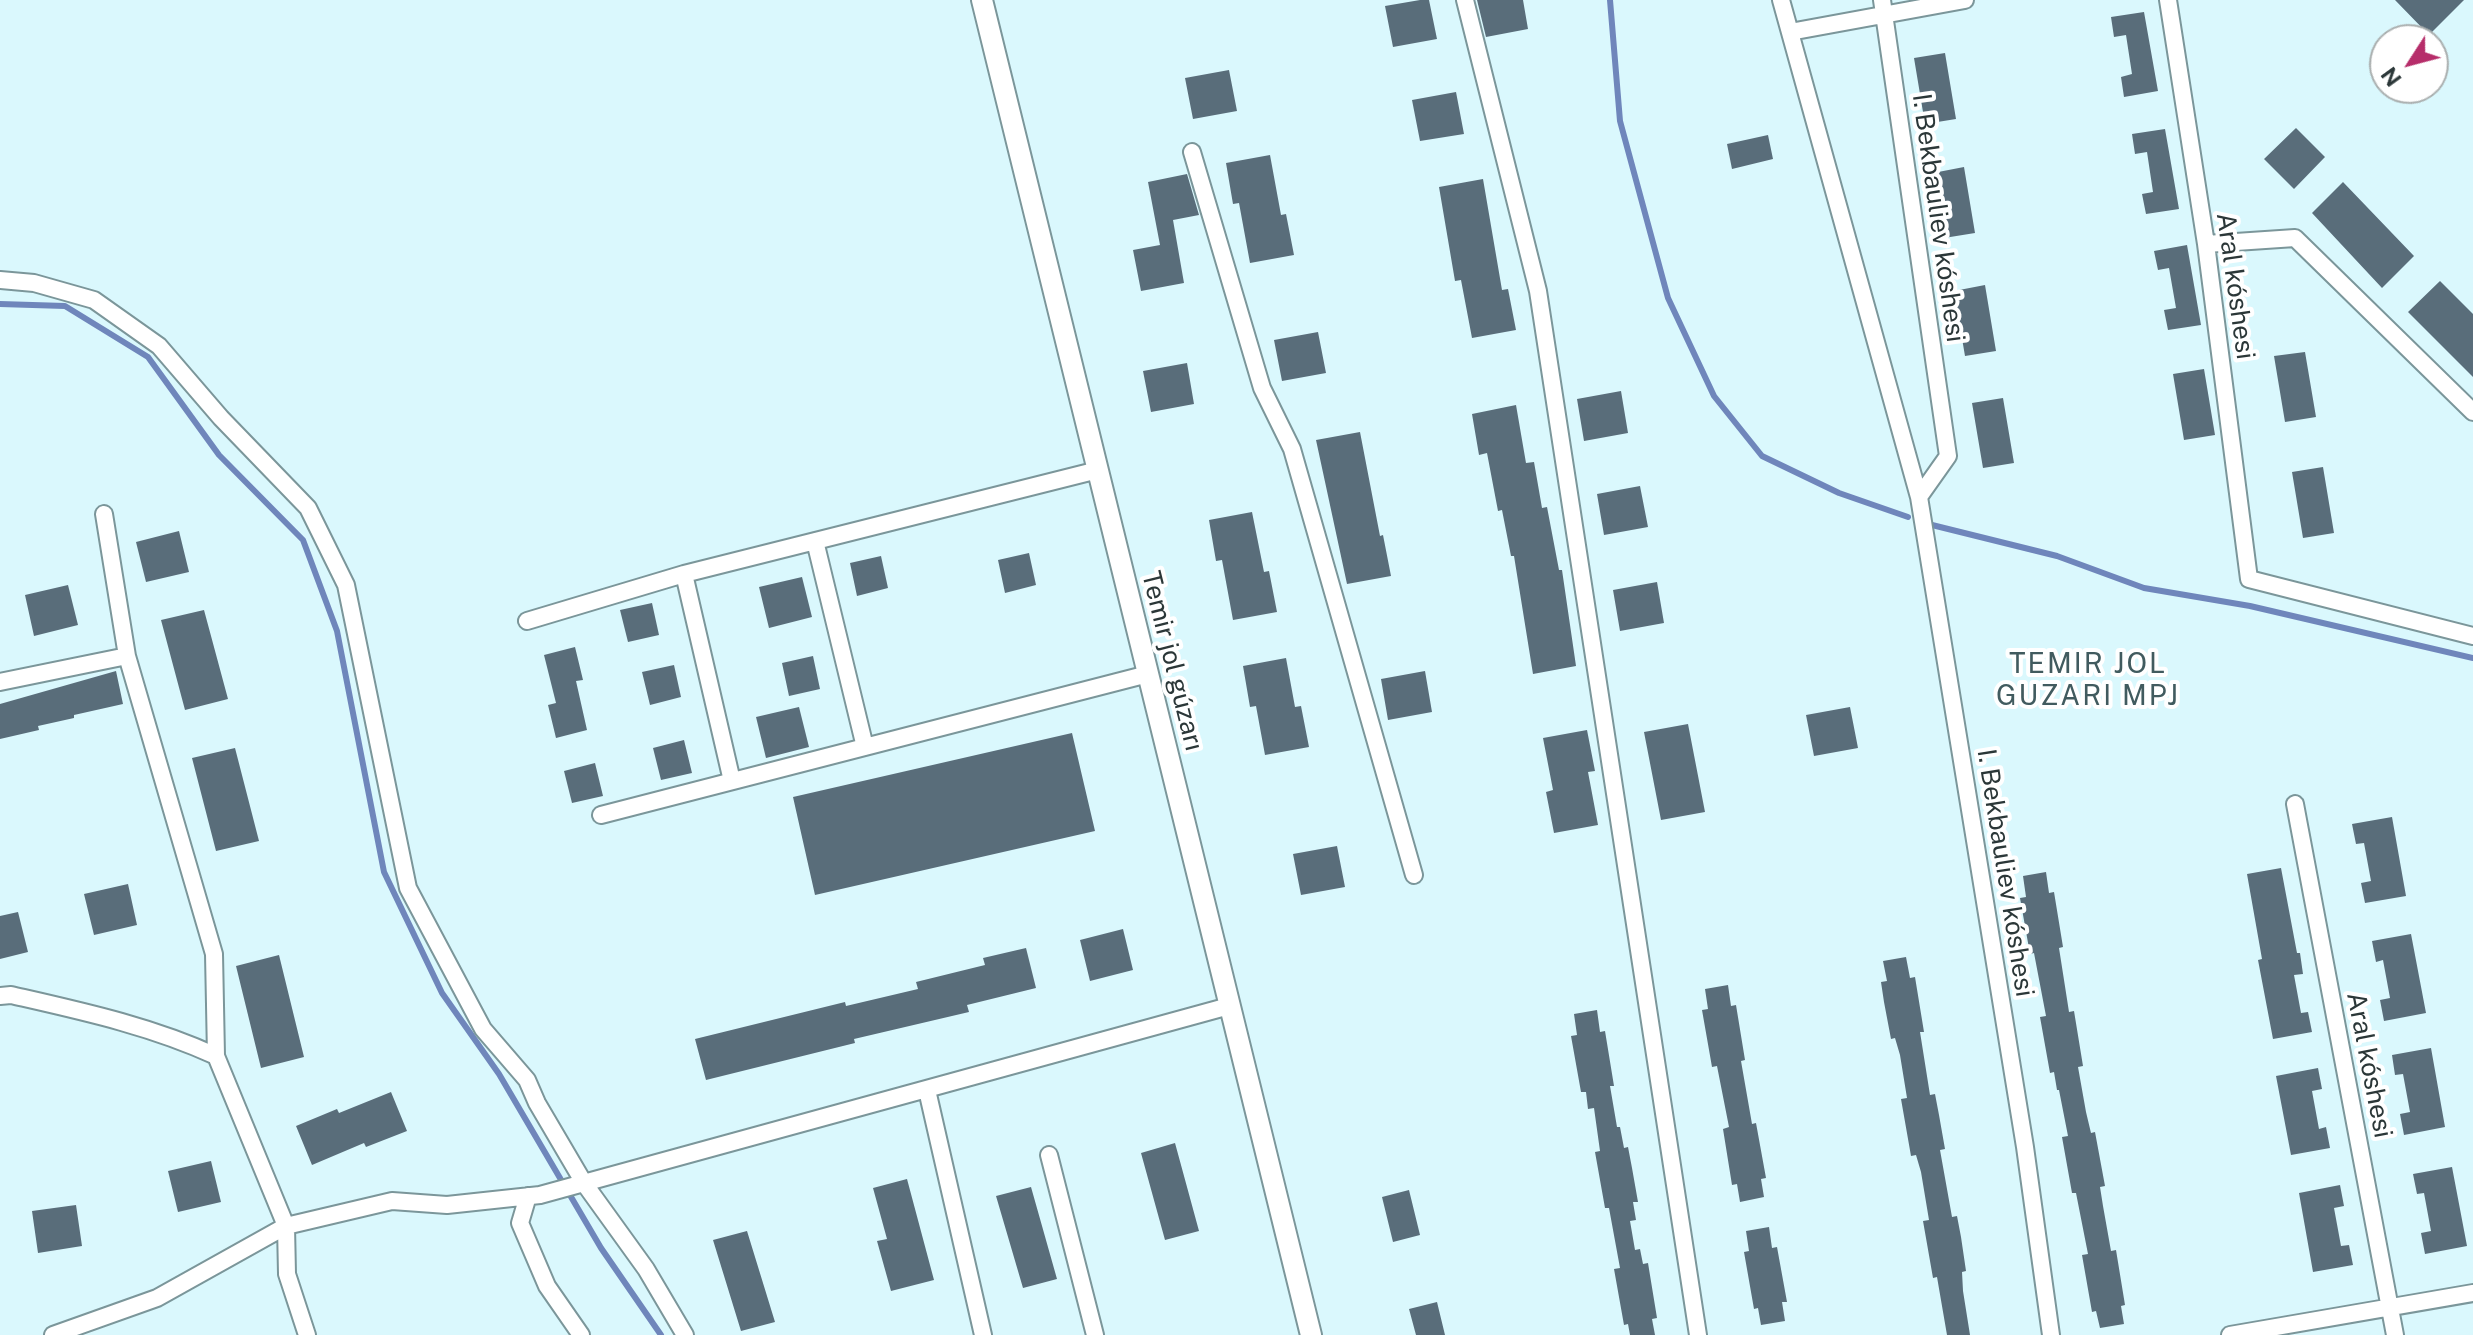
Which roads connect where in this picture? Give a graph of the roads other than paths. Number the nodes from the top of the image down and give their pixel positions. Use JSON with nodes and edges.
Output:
{"nodes":[{"id":1,"x":982,"y":0,"type":"edge"},
{"id":2,"x":1465,"y":0,"type":"edge"},
{"id":3,"x":1781,"y":0,"type":"edge"},
{"id":4,"x":1965,"y":0,"type":"edge"},
{"id":5,"x":2168,"y":0,"type":"edge"},
{"id":6,"x":1884,"y":8,"type":"edge"},
{"id":7,"x":1790,"y":32,"type":"junction"},
{"id":8,"x":1192,"y":152,"type":"dead end"},
{"id":9,"x":2206,"y":244,"type":"junction"},
{"id":10,"x":0,"y":280,"type":"edge"},
{"id":11,"x":2473,"y":412,"type":"edge"},
{"id":12,"x":1098,"y":470,"type":"junction"},
{"id":13,"x":1919,"y":497,"type":"junction"},
{"id":14,"x":104,"y":514,"type":"dead end"},
{"id":15,"x":815,"y":541,"type":"junction"},
{"id":16,"x":684,"y":574,"type":"junction"},
{"id":17,"x":527,"y":621,"type":"dead end"},
{"id":18,"x":2473,"y":636,"type":"edge"},
{"id":19,"x":127,"y":656,"type":"junction"},
{"id":20,"x":1148,"y":674,"type":"junction"},
{"id":21,"x":0,"y":682,"type":"edge"},
{"id":22,"x":865,"y":747,"type":"junction"},
{"id":23,"x":732,"y":781,"type":"junction"},
{"id":24,"x":2295,"y":804,"type":"dead end"},
{"id":25,"x":601,"y":815,"type":"dead end"},
{"id":26,"x":1414,"y":875,"type":"dead end"},
{"id":27,"x":0,"y":996,"type":"edge"},
{"id":28,"x":1229,"y":1006,"type":"junction"},
{"id":29,"x":216,"y":1056,"type":"junction"},
{"id":30,"x":927,"y":1090,"type":"junction"},
{"id":31,"x":1049,"y":1155,"type":"dead end"},
{"id":32,"x":584,"y":1183,"type":"junction"},
{"id":33,"x":534,"y":1195,"type":"junction"},
{"id":34,"x":286,"y":1226,"type":"junction"},
{"id":35,"x":2473,"y":1293,"type":"edge"},
{"id":36,"x":2391,"y":1307,"type":"junction"},
{"id":37,"x":53,"y":1335,"type":"edge"},
{"id":38,"x":307,"y":1335,"type":"edge"},
{"id":39,"x":581,"y":1335,"type":"edge"},
{"id":40,"x":685,"y":1335,"type":"edge"},
{"id":41,"x":983,"y":1335,"type":"edge"},
{"id":42,"x":1095,"y":1335,"type":"edge"},
{"id":43,"x":1311,"y":1335,"type":"edge"},
{"id":44,"x":1698,"y":1335,"type":"edge"},
{"id":45,"x":2051,"y":1335,"type":"edge"},
{"id":46,"x":2230,"y":1335,"type":"edge"},
{"id":47,"x":2395,"y":1335,"type":"edge"}],
"edges":[{"from":1,"to":12,"type":"street","name":"Temir jol gúzarı"},
{"from":2,"to":44,"type":"street"},
{"from":3,"to":7,"type":"street"},
{"from":4,"to":6,"type":"street"},
{"from":5,"to":9,"type":"street","name":"Aral kóshesi"},
{"from":6,"to":7,"type":"street"},
{"from":6,"to":13,"type":"street","name":"I. Bekbauliev kóshesi"},
{"from":7,"to":13,"type":"street"},
{"from":8,"to":26,"type":"street"},
{"from":9,"to":11,"type":"street"},
{"from":9,"to":18,"type":"street","name":"Aral kóshesi"},
{"from":10,"to":32,"type":"street"},
{"from":12,"to":15,"type":"street"},
{"from":12,"to":20,"type":"street","name":"Temir jol gúzarı"},
{"from":13,"to":45,"type":"street","name":"I. Bekbauliev kóshesi"},
{"from":14,"to":19,"type":"street"},
{"from":15,"to":16,"type":"street"},
{"from":15,"to":22,"type":"street"},
{"from":16,"to":17,"type":"street"},
{"from":16,"to":23,"type":"street"},
{"from":19,"to":21,"type":"street"},
{"from":19,"to":29,"type":"street"},
{"from":20,"to":22,"type":"street"},
{"from":20,"to":28,"type":"street","name":"Temir jol gúzarı"},
{"from":22,"to":23,"type":"street"},
{"from":23,"to":25,"type":"street"},
{"from":24,"to":36,"type":"street","name":"Aral kóshesi"},
{"from":27,"to":29,"type":"street"},
{"from":28,"to":30,"type":"street"},
{"from":28,"to":43,"type":"street","name":"Temir jol gúzarı"},
{"from":29,"to":34,"type":"street"},
{"from":30,"to":32,"type":"street"},
{"from":30,"to":41,"type":"street"},
{"from":31,"to":42,"type":"street"},
{"from":32,"to":33,"type":"street"},
{"from":32,"to":40,"type":"street"},
{"from":33,"to":34,"type":"street"},
{"from":33,"to":39,"type":"street"},
{"from":34,"to":37,"type":"street"},
{"from":34,"to":38,"type":"street"},
{"from":35,"to":36,"type":"street"},
{"from":36,"to":46,"type":"street"},
{"from":36,"to":47,"type":"street","name":"Aral kóshesi"}]}
